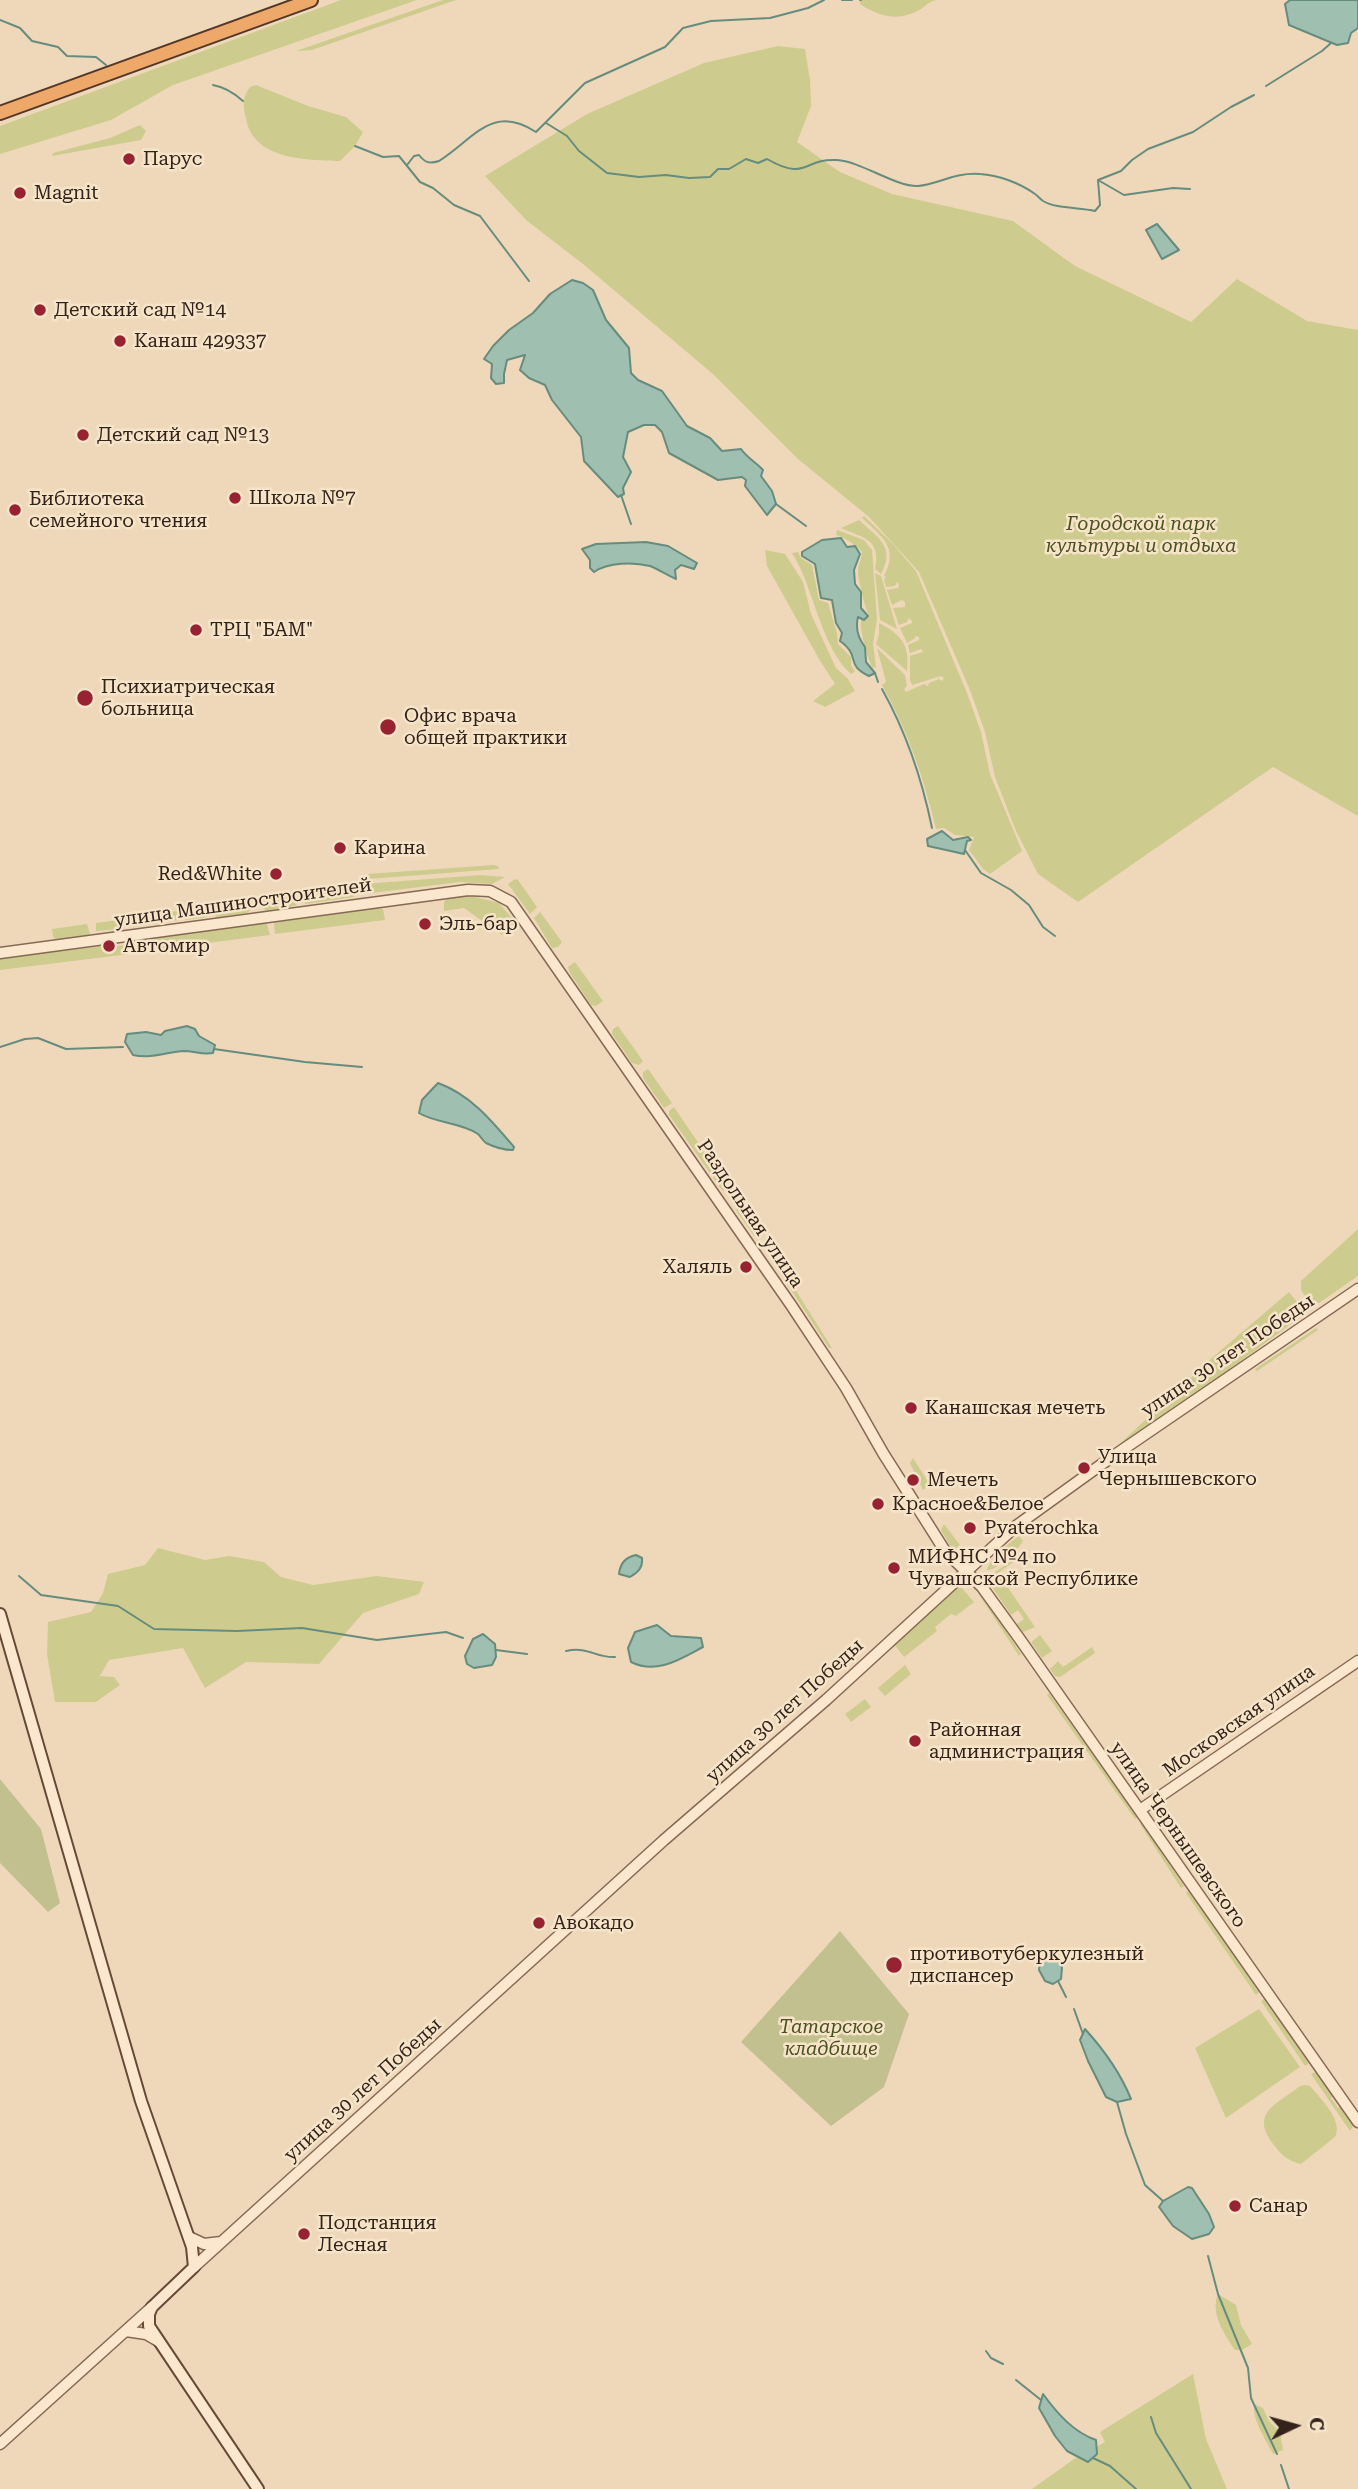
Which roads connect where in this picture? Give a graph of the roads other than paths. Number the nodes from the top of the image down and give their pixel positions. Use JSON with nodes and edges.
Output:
{"nodes":[{"id":1,"x":311,"y":0,"type":"edge"},
{"id":2,"x":0,"y":113,"type":"edge"},
{"id":3,"x":490,"y":891,"type":"joint"},
{"id":4,"x":0,"y":953,"type":"edge"},
{"id":5,"x":1358,"y":1289,"type":"edge"},
{"id":6,"x":964,"y":1572,"type":"junction"},
{"id":7,"x":0,"y":1614,"type":"edge"},
{"id":8,"x":1358,"y":1661,"type":"edge"},
{"id":9,"x":1140,"y":1810,"type":"junction"},
{"id":10,"x":1358,"y":2122,"type":"edge"},
{"id":11,"x":189,"y":2237,"type":"junction"},
{"id":12,"x":221,"y":2242,"type":"junction"},
{"id":13,"x":194,"y":2267,"type":"junction"},
{"id":14,"x":152,"y":2307,"type":"junction"},
{"id":15,"x":126,"y":2331,"type":"junction"},
{"id":16,"x":159,"y":2342,"type":"junction"},
{"id":17,"x":0,"y":2444,"type":"edge"},
{"id":18,"x":258,"y":2489,"type":"edge"}],
"edges":[{"from":1,"to":2,"type":"highway"},
{"from":3,"to":4,"type":"street","name":"улица Машиностроителей"},
{"from":3,"to":6,"type":"street","name":"Раздольная улица"},
{"from":5,"to":6,"type":"street","name":"улица 30 лет Победы"},
{"from":6,"to":9,"type":"street","name":"улица Чернышевского"},
{"from":6,"to":12,"type":"street","name":"улица 30 лет Победы"},
{"from":7,"to":11,"type":"main road"},
{"from":8,"to":9,"type":"street","name":"Московская улица"},
{"from":9,"to":10,"type":"street","name":"улица Чернышевского"},
{"from":11,"to":12,"type":"street"},
{"from":11,"to":13,"type":"main road"},
{"from":12,"to":13,"type":"street","name":"улица 30 лет Победы"},
{"from":13,"to":14,"type":"main road"},
{"from":14,"to":15,"type":"street"},
{"from":14,"to":16,"type":"main road"},
{"from":15,"to":16,"type":"street"},
{"from":15,"to":17,"type":"street"},
{"from":16,"to":18,"type":"main road"}]}
